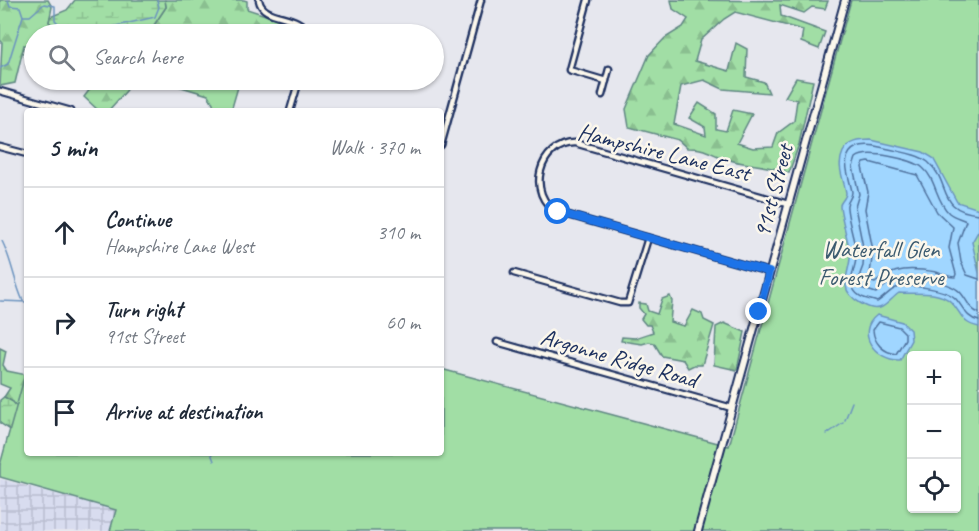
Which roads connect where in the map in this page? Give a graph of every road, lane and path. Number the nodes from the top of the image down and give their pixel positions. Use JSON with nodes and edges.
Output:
{"nodes":[{"id":1,"x":259,"y":0,"type":"edge"},
{"id":2,"x":481,"y":0,"type":"edge"},
{"id":3,"x":588,"y":0,"type":"edge"},
{"id":4,"x":845,"y":0,"type":"edge"},
{"id":5,"x":300,"y":24,"type":"edge"},
{"id":6,"x":609,"y":69,"type":"dead end"},
{"id":7,"x":606,"y":81,"type":"junction"},
{"id":8,"x":296,"y":90,"type":"edge"},
{"id":9,"x":0,"y":91,"type":"edge"},
{"id":10,"x":603,"y":95,"type":"dead end"},
{"id":11,"x":60,"y":108,"type":"edge"},
{"id":12,"x":291,"y":108,"type":"edge"},
{"id":13,"x":444,"y":134,"type":"edge"},
{"id":14,"x":0,"y":147,"type":"edge"},
{"id":15,"x":24,"y":153,"type":"edge"},
{"id":16,"x":788,"y":204,"type":"junction"},
{"id":17,"x":648,"y":238,"type":"junction"},
{"id":18,"x":769,"y":272,"type":"junction"},
{"id":19,"x":514,"y":273,"type":"dead end"},
{"id":20,"x":497,"y":342,"type":"dead end"},
{"id":21,"x":732,"y":408,"type":"junction"},
{"id":22,"x":698,"y":531,"type":"edge"}],
"edges":[{"from":1,"to":5,"type":"street"},
{"from":2,"to":13,"type":"street"},
{"from":3,"to":7,"type":"street"},
{"from":4,"to":16,"type":"main road","name":"91st Street"},
{"from":6,"to":7,"type":"street"},
{"from":7,"to":10,"type":"street"},
{"from":8,"to":12,"type":"street"},
{"from":9,"to":11,"type":"street"},
{"from":14,"to":15,"type":"street"},
{"from":16,"to":17,"type":"street","name":"Hampshire Lane East"},
{"from":16,"to":18,"type":"main road","name":"91st Street"},
{"from":17,"to":18,"type":"street"},
{"from":17,"to":19,"type":"street"},
{"from":18,"to":21,"type":"main road","name":"91st Street"},
{"from":20,"to":21,"type":"street","name":"Argonne Ridge Road"},
{"from":21,"to":22,"type":"main road","name":"91st Street"}]}
